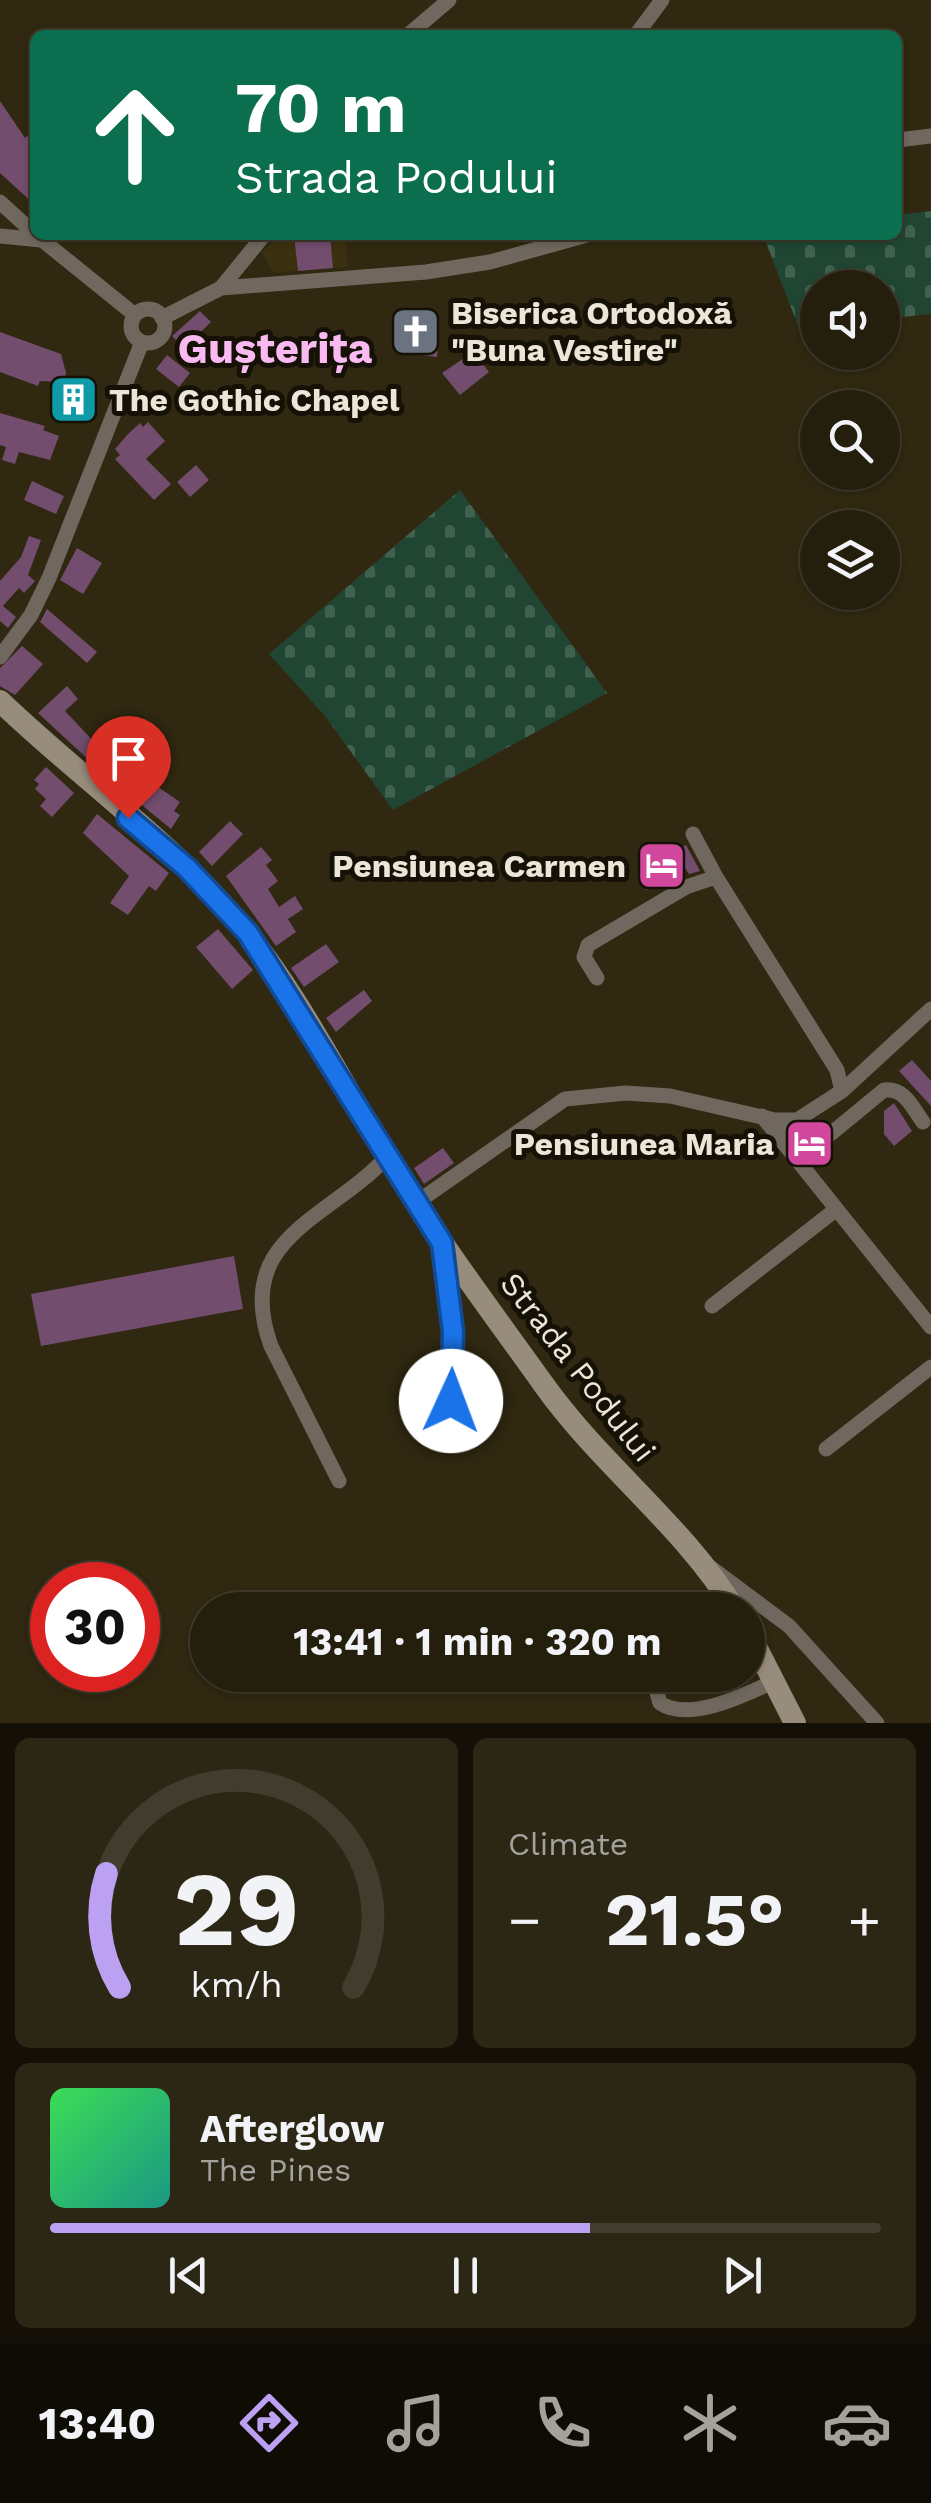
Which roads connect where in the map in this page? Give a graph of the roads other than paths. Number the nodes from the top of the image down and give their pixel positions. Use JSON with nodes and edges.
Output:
{"nodes":[{"id":1,"x":449,"y":0,"type":"edge"},
{"id":2,"x":662,"y":0,"type":"edge"},
{"id":3,"x":414,"y":30,"type":"edge"},
{"id":4,"x":640,"y":30,"type":"edge"},
{"id":5,"x":931,"y":136,"type":"edge"},
{"id":6,"x":902,"y":140,"type":"edge"},
{"id":7,"x":0,"y":202,"type":"edge"},
{"id":8,"x":30,"y":229,"type":"edge"},
{"id":9,"x":0,"y":236,"type":"edge"},
{"id":10,"x":30,"y":236,"type":"edge"},
{"id":11,"x":43,"y":240,"type":"edge"},
{"id":12,"x":260,"y":240,"type":"edge"},
{"id":13,"x":570,"y":240,"type":"edge"},
{"id":14,"x":221,"y":288,"type":"junction"},
{"id":15,"x":135,"y":315,"type":"junction"},
{"id":16,"x":162,"y":318,"type":"junction"},
{"id":17,"x":142,"y":342,"type":"junction"},
{"id":18,"x":0,"y":657,"type":"edge"},
{"id":19,"x":0,"y":701,"type":"edge"},
{"id":20,"x":693,"y":834,"type":"dead end"},
{"id":21,"x":716,"y":877,"type":"junction"},
{"id":22,"x":597,"y":978,"type":"dead end"},
{"id":23,"x":931,"y":1010,"type":"edge"},
{"id":24,"x":842,"y":1091,"type":"junction"},
{"id":25,"x":762,"y":1116,"type":"junction"},
{"id":26,"x":784,"y":1121,"type":"junction"},
{"id":27,"x":923,"y":1122,"type":"dead end"},
{"id":28,"x":387,"y":1157,"type":"junction"},
{"id":29,"x":416,"y":1203,"type":"junction"},
{"id":30,"x":834,"y":1211,"type":"junction"},
{"id":31,"x":442,"y":1243,"type":"junction"},
{"id":32,"x":712,"y":1306,"type":"dead end"},
{"id":33,"x":931,"y":1327,"type":"edge"},
{"id":34,"x":931,"y":1367,"type":"edge"},
{"id":35,"x":451,"y":1401,"type":"dead end"},
{"id":36,"x":826,"y":1449,"type":"dead end"},
{"id":37,"x":339,"y":1480,"type":"dead end"},
{"id":38,"x":707,"y":1565,"type":"junction"},
{"id":39,"x":724,"y":1592,"type":"edge"},
{"id":40,"x":765,"y":1661,"type":"edge"},
{"id":41,"x":776,"y":1681,"type":"junction"},
{"id":42,"x":765,"y":1685,"type":"edge"},
{"id":43,"x":657,"y":1692,"type":"edge"},
{"id":44,"x":747,"y":1692,"type":"edge"},
{"id":45,"x":795,"y":1723,"type":"edge"},
{"id":46,"x":876,"y":1723,"type":"edge"}],
"edges":[{"from":1,"to":3,"type":"street"},
{"from":2,"to":4,"type":"street"},
{"from":5,"to":6,"type":"street"},
{"from":7,"to":8,"type":"street"},
{"from":9,"to":10,"type":"street"},
{"from":11,"to":15,"type":"street"},
{"from":12,"to":14,"type":"street"},
{"from":13,"to":14,"type":"street"},
{"from":14,"to":16,"type":"street"},
{"from":15,"to":16,"type":"street"},
{"from":15,"to":17,"type":"street"},
{"from":16,"to":17,"type":"street"},
{"from":17,"to":18,"type":"street"},
{"from":19,"to":28,"type":"street","name":"Strada Podului"},
{"from":20,"to":21,"type":"street"},
{"from":21,"to":22,"type":"street"},
{"from":21,"to":24,"type":"street"},
{"from":23,"to":24,"type":"street"},
{"from":24,"to":26,"type":"street"},
{"from":25,"to":26,"type":"street"},
{"from":25,"to":29,"type":"street"},
{"from":25,"to":30,"type":"street"},
{"from":26,"to":27,"type":"street"},
{"from":28,"to":29,"type":"street","name":"Strada Podului"},
{"from":28,"to":37,"type":"street"},
{"from":29,"to":31,"type":"street","name":"Strada Podului"},
{"from":30,"to":32,"type":"street"},
{"from":30,"to":33,"type":"street"},
{"from":31,"to":35,"type":"street"},
{"from":31,"to":38,"type":"street","name":"Strada Podului"},
{"from":34,"to":36,"type":"street"},
{"from":38,"to":39,"type":"street","name":"Strada Podului"},
{"from":38,"to":46,"type":"street"},
{"from":40,"to":41,"type":"street"},
{"from":41,"to":42,"type":"street"},
{"from":41,"to":45,"type":"street"},
{"from":43,"to":44,"type":"street"}]}
